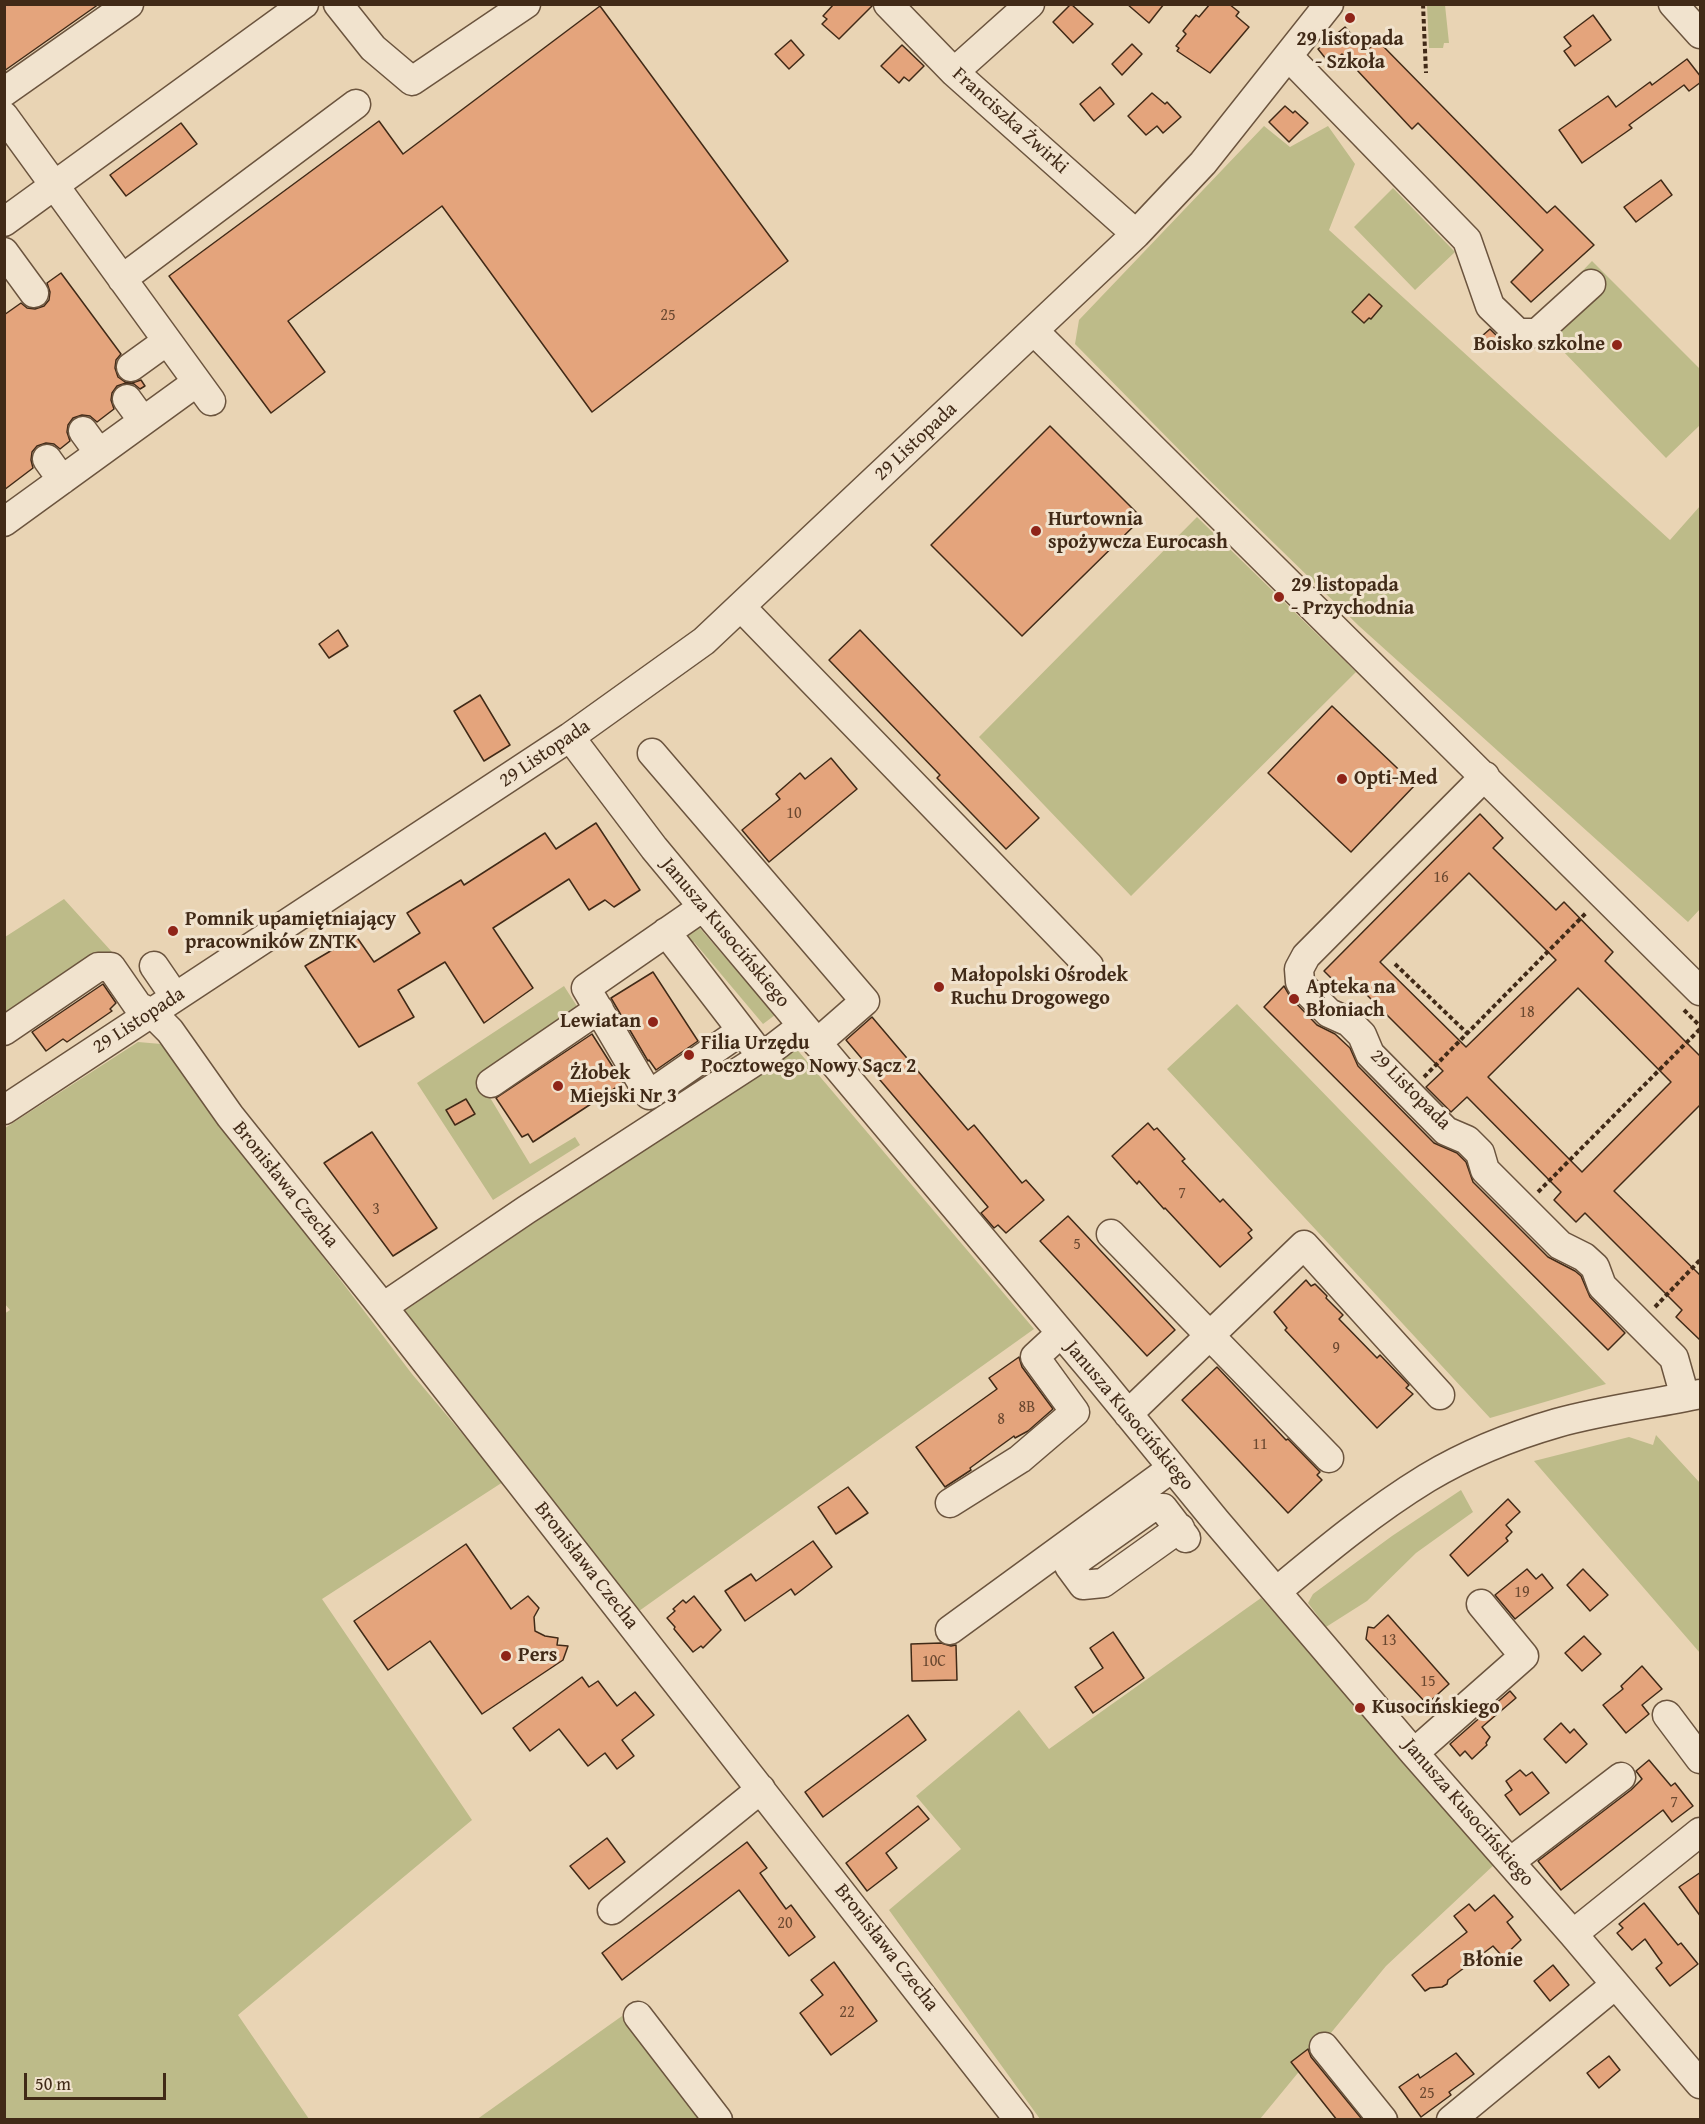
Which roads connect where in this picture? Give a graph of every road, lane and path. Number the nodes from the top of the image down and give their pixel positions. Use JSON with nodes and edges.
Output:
{"nodes":[{"id":1,"x":129,"y":4,"type":"edge"},
{"id":2,"x":304,"y":4,"type":"edge"},
{"id":3,"x":338,"y":4,"type":"edge"},
{"id":4,"x":526,"y":4,"type":"edge"},
{"id":5,"x":888,"y":4,"type":"edge"},
{"id":6,"x":1030,"y":4,"type":"edge"},
{"id":7,"x":1329,"y":4,"type":"edge"},
{"id":8,"x":1423,"y":4,"type":"edge"},
{"id":9,"x":1673,"y":4,"type":"edge"},
{"id":10,"x":1701,"y":34,"type":"edge"},
{"id":11,"x":1288,"y":56,"type":"junction"},
{"id":12,"x":954,"y":72,"type":"junction"},
{"id":13,"x":1426,"y":73,"type":"dead end"},
{"id":14,"x":4,"y":92,"type":"edge"},
{"id":15,"x":356,"y":104,"type":"dead end"},
{"id":16,"x":4,"y":116,"type":"edge"},
{"id":17,"x":54,"y":186,"type":"junction"},
{"id":18,"x":4,"y":222,"type":"edge"},
{"id":19,"x":1136,"y":234,"type":"junction"},
{"id":20,"x":4,"y":252,"type":"edge"},
{"id":21,"x":122,"y":279,"type":"junction"},
{"id":22,"x":1591,"y":284,"type":"dead end"},
{"id":23,"x":34,"y":293,"type":"dead end"},
{"id":24,"x":1034,"y":331,"type":"junction"},
{"id":25,"x":167,"y":341,"type":"junction"},
{"id":26,"x":131,"y":367,"type":"dead end"},
{"id":27,"x":4,"y":522,"type":"edge"},
{"id":28,"x":741,"y":607,"type":"junction"},
{"id":29,"x":570,"y":737,"type":"junction"},
{"id":30,"x":652,"y":753,"type":"dead end"},
{"id":31,"x":1485,"y":776,"type":"junction"},
{"id":32,"x":703,"y":907,"type":"junction"},
{"id":33,"x":1586,"y":913,"type":"dead end"},
{"id":34,"x":666,"y":932,"type":"junction"},
{"id":35,"x":1395,"y":964,"type":"dead end"},
{"id":36,"x":1089,"y":966,"type":"dead end"},
{"id":37,"x":1701,"y":991,"type":"edge"},
{"id":38,"x":599,"y":1009,"type":"junction"},
{"id":39,"x":152,"y":1012,"type":"junction"},
{"id":40,"x":1701,"y":1029,"type":"edge"},
{"id":41,"x":4,"y":1030,"type":"edge"},
{"id":42,"x":741,"y":1031,"type":"junction"},
{"id":43,"x":810,"y":1034,"type":"junction"},
{"id":44,"x":1468,"y":1034,"type":"junction"},
{"id":45,"x":763,"y":1056,"type":"junction"},
{"id":46,"x":491,"y":1083,"type":"dead end"},
{"id":47,"x":1408,"y":1092,"type":"junction"},
{"id":48,"x":4,"y":1110,"type":"edge"},
{"id":49,"x":1522,"y":1208,"type":"junction"},
{"id":50,"x":1111,"y":1234,"type":"dead end"},
{"id":51,"x":1701,"y":1260,"type":"edge"},
{"id":52,"x":383,"y":1307,"type":"junction"},
{"id":53,"x":1638,"y":1323,"type":"junction"},
{"id":54,"x":1061,"y":1333,"type":"junction"},
{"id":55,"x":1209,"y":1336,"type":"junction"},
{"id":56,"x":1440,"y":1395,"type":"dead end"},
{"id":57,"x":1693,"y":1395,"type":"edge"},
{"id":58,"x":1128,"y":1414,"type":"junction"},
{"id":59,"x":1329,"y":1458,"type":"dead end"},
{"id":60,"x":1172,"y":1468,"type":"junction"},
{"id":61,"x":950,"y":1503,"type":"dead end"},
{"id":62,"x":1216,"y":1521,"type":"junction"},
{"id":63,"x":1183,"y":1533,"type":"junction"},
{"id":64,"x":1114,"y":1534,"type":"junction"},
{"id":65,"x":1132,"y":1562,"type":"junction"},
{"id":66,"x":1062,"y":1577,"type":"dead end"},
{"id":67,"x":1277,"y":1592,"type":"junction"},
{"id":68,"x":1481,"y":1604,"type":"dead end"},
{"id":69,"x":950,"y":1630,"type":"dead end"},
{"id":70,"x":1667,"y":1715,"type":"dead end"},
{"id":71,"x":1414,"y":1752,"type":"junction"},
{"id":72,"x":1701,"y":1759,"type":"edge"},
{"id":73,"x":1621,"y":1777,"type":"dead end"},
{"id":74,"x":761,"y":1789,"type":"junction"},
{"id":75,"x":1701,"y":1832,"type":"edge"},
{"id":76,"x":1510,"y":1862,"type":"junction"},
{"id":77,"x":612,"y":1910,"type":"dead end"},
{"id":78,"x":1573,"y":1934,"type":"junction"},
{"id":79,"x":1615,"y":1985,"type":"junction"},
{"id":80,"x":638,"y":2016,"type":"dead end"},
{"id":81,"x":1324,"y":2047,"type":"dead end"},
{"id":82,"x":1701,"y":2084,"type":"edge"},
{"id":83,"x":718,"y":2120,"type":"edge"},
{"id":84,"x":1020,"y":2120,"type":"edge"},
{"id":85,"x":1383,"y":2120,"type":"edge"},
{"id":86,"x":1451,"y":2120,"type":"edge"}],
"edges":[{"from":1,"to":14,"type":"street"},
{"from":2,"to":17,"type":"street"},
{"from":3,"to":4,"type":"street"},
{"from":5,"to":12,"type":"street","name":"Franciszka Żwirki"},
{"from":6,"to":12,"type":"street"},
{"from":7,"to":11,"type":"street","name":"29 Listopada"},
{"from":8,"to":13,"type":"path"},
{"from":9,"to":10,"type":"street"},
{"from":11,"to":19,"type":"street","name":"29 Listopada"},
{"from":11,"to":22,"type":"street"},
{"from":12,"to":19,"type":"street","name":"Franciszka Żwirki"},
{"from":15,"to":21,"type":"street"},
{"from":16,"to":17,"type":"street"},
{"from":17,"to":18,"type":"street"},
{"from":17,"to":21,"type":"street"},
{"from":19,"to":24,"type":"street","name":"29 Listopada"},
{"from":20,"to":23,"type":"street"},
{"from":21,"to":25,"type":"street"},
{"from":24,"to":28,"type":"street","name":"29 Listopada"},
{"from":24,"to":31,"type":"street"},
{"from":25,"to":26,"type":"street"},
{"from":25,"to":27,"type":"street"},
{"from":28,"to":29,"type":"street","name":"29 Listopada"},
{"from":28,"to":36,"type":"street"},
{"from":29,"to":32,"type":"street","name":"Janusza Kusocińskiego"},
{"from":29,"to":39,"type":"street","name":"29 Listopada"},
{"from":30,"to":43,"type":"street"},
{"from":31,"to":37,"type":"street"},
{"from":31,"to":47,"type":"street","name":"29 Listopada"},
{"from":32,"to":34,"type":"street"},
{"from":32,"to":43,"type":"street","name":"Janusza Kusocińskiego"},
{"from":33,"to":44,"type":"path"},
{"from":34,"to":38,"type":"street"},
{"from":34,"to":42,"type":"street"},
{"from":35,"to":44,"type":"path"},
{"from":38,"to":42,"type":"street"},
{"from":38,"to":46,"type":"street"},
{"from":39,"to":41,"type":"street","name":"Bronisława Czecha"},
{"from":39,"to":48,"type":"street","name":"29 Listopada"},
{"from":39,"to":52,"type":"street","name":"Bronisława Czecha"},
{"from":40,"to":49,"type":"path"},
{"from":42,"to":45,"type":"street"},
{"from":43,"to":45,"type":"street"},
{"from":43,"to":54,"type":"street","name":"Janusza Kusocińskiego"},
{"from":44,"to":47,"type":"path"},
{"from":45,"to":52,"type":"street"},
{"from":47,"to":49,"type":"street","name":"29 Listopada"},
{"from":49,"to":53,"type":"street","name":"29 Listopada"},
{"from":50,"to":55,"type":"street"},
{"from":51,"to":53,"type":"path"},
{"from":52,"to":74,"type":"street","name":"Bronisława Czecha"},
{"from":53,"to":57,"type":"street","name":"29 Listopada"},
{"from":54,"to":58,"type":"street","name":"Janusza Kusocińskiego"},
{"from":54,"to":61,"type":"street"},
{"from":55,"to":56,"type":"street"},
{"from":55,"to":58,"type":"street"},
{"from":55,"to":59,"type":"street"},
{"from":57,"to":67,"type":"street"},
{"from":58,"to":60,"type":"street","name":"Janusza Kusocińskiego"},
{"from":60,"to":62,"type":"street","name":"Janusza Kusocińskiego"},
{"from":60,"to":69,"type":"street"},
{"from":62,"to":63,"type":"street"},
{"from":62,"to":67,"type":"street","name":"Janusza Kusocińskiego"},
{"from":63,"to":64,"type":"street"},
{"from":63,"to":65,"type":"street"},
{"from":63,"to":66,"type":"street"},
{"from":64,"to":65,"type":"street"},
{"from":64,"to":65,"type":"street"},
{"from":67,"to":71,"type":"street","name":"Janusza Kusocińskiego"},
{"from":68,"to":71,"type":"street"},
{"from":70,"to":72,"type":"street"},
{"from":71,"to":76,"type":"street","name":"Janusza Kusocińskiego"},
{"from":73,"to":76,"type":"street"},
{"from":74,"to":77,"type":"street"},
{"from":74,"to":84,"type":"street","name":"Bronisława Czecha"},
{"from":75,"to":78,"type":"street"},
{"from":76,"to":78,"type":"street","name":"Janusza Kusocińskiego"},
{"from":78,"to":79,"type":"street","name":"Janusza Kusocińskiego"},
{"from":79,"to":82,"type":"street","name":"Janusza Kusocińskiego"},
{"from":79,"to":86,"type":"street"},
{"from":80,"to":83,"type":"street"},
{"from":81,"to":85,"type":"street"}]}
